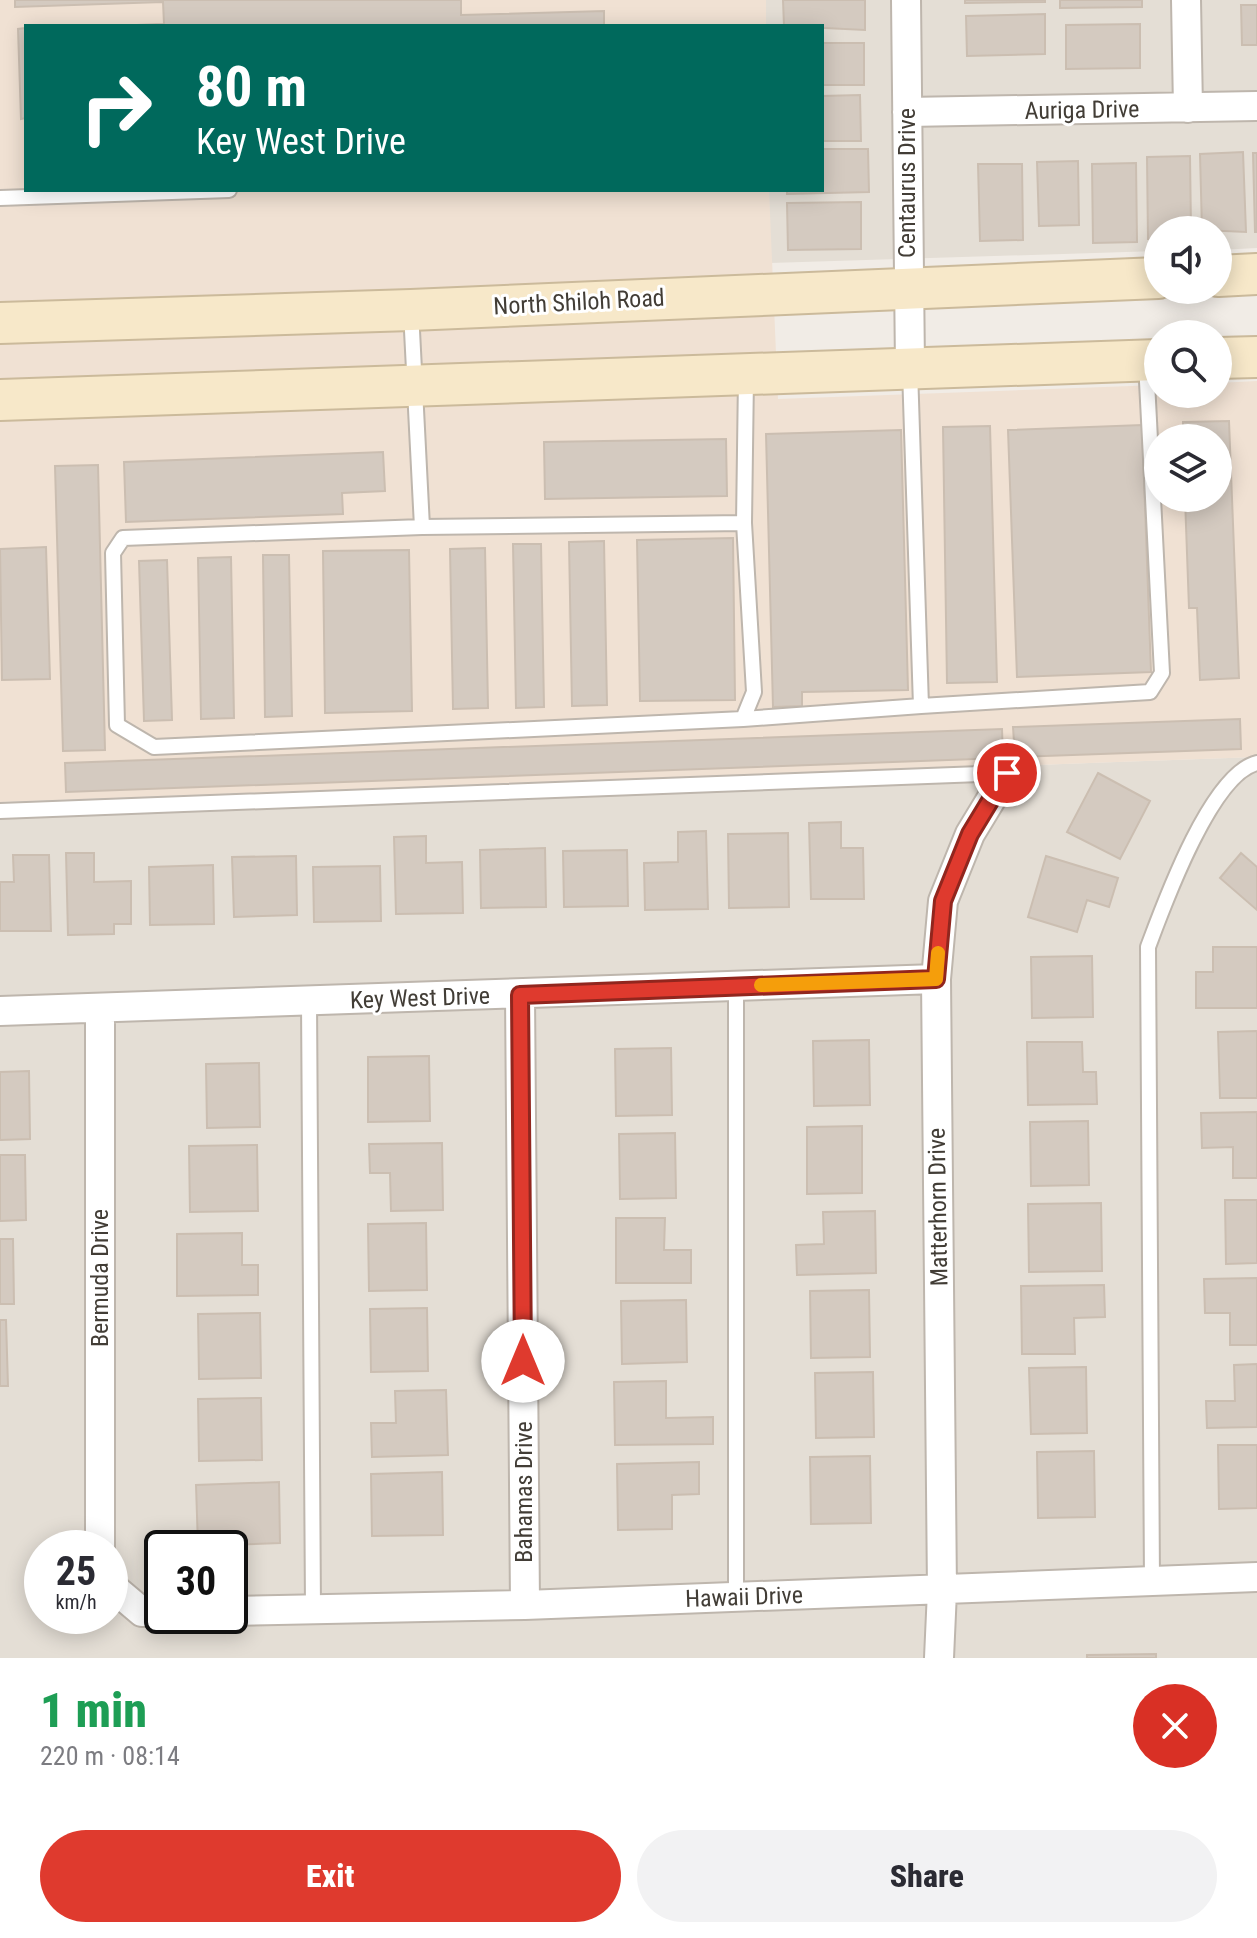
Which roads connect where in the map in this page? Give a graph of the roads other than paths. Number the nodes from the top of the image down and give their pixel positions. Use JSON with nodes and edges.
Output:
{"nodes":[{"id":1,"x":906,"y":0,"type":"edge"},
{"id":2,"x":1186,"y":0,"type":"edge"},
{"id":3,"x":1257,"y":106,"type":"edge"},
{"id":4,"x":1188,"y":108,"type":"junction"},
{"id":5,"x":907,"y":112,"type":"junction"},
{"id":6,"x":172,"y":192,"type":"edge"},
{"id":7,"x":0,"y":198,"type":"edge"},
{"id":8,"x":1257,"y":274,"type":"edge"},
{"id":9,"x":1232,"y":275,"type":"edge"},
{"id":10,"x":1144,"y":279,"type":"edge"},
{"id":11,"x":908,"y":287,"type":"junction"},
{"id":12,"x":411,"y":310,"type":"junction"},
{"id":13,"x":0,"y":323,"type":"edge"},
{"id":14,"x":1257,"y":357,"type":"edge"},
{"id":15,"x":1232,"y":358,"type":"edge"},
{"id":16,"x":1144,"y":360,"type":"edge"},
{"id":17,"x":910,"y":366,"type":"junction"},
{"id":18,"x":746,"y":373,"type":"junction"},
{"id":19,"x":413,"y":388,"type":"junction"},
{"id":20,"x":0,"y":400,"type":"edge"},
{"id":21,"x":1154,"y":408,"type":"edge"},
{"id":22,"x":744,"y":523,"type":"junction"},
{"id":23,"x":422,"y":527,"type":"junction"},
{"id":24,"x":921,"y":706,"type":"junction"},
{"id":25,"x":743,"y":719,"type":"junction"},
{"id":26,"x":1257,"y":763,"type":"edge"},
{"id":27,"x":1007,"y":773,"type":"joint"},
{"id":28,"x":0,"y":811,"type":"edge"},
{"id":29,"x":936,"y":979,"type":"junction"},
{"id":30,"x":736,"y":986,"type":"junction"},
{"id":31,"x":520,"y":995,"type":"junction"},
{"id":32,"x":309,"y":1001,"type":"junction"},
{"id":33,"x":100,"y":1008,"type":"junction"},
{"id":34,"x":0,"y":1011,"type":"edge"},
{"id":35,"x":100,"y":1530,"type":"edge"},
{"id":36,"x":1257,"y":1577,"type":"edge"},
{"id":37,"x":1152,"y":1582,"type":"junction"},
{"id":38,"x":942,"y":1591,"type":"junction"},
{"id":39,"x":736,"y":1598,"type":"junction"},
{"id":40,"x":525,"y":1605,"type":"junction"},
{"id":41,"x":313,"y":1609,"type":"junction"},
{"id":42,"x":248,"y":1611,"type":"edge"},
{"id":43,"x":939,"y":1658,"type":"edge"}],
"edges":[{"from":1,"to":5,"type":"street","name":"Centaurus Drive"},
{"from":2,"to":4,"type":"street"},
{"from":3,"to":4,"type":"street","name":"Auriga Drive"},
{"from":4,"to":5,"type":"street","name":"Auriga Drive"},
{"from":5,"to":11,"type":"street","name":"Centaurus Drive"},
{"from":6,"to":7,"type":"lane"},
{"from":8,"to":9,"type":"main road"},
{"from":10,"to":11,"type":"main road","name":"North Shiloh Road"},
{"from":11,"to":12,"type":"main road","name":"North Shiloh Road"},
{"from":11,"to":17,"type":"street","name":"Centaurus Drive"},
{"from":12,"to":13,"type":"main road","name":"North Shiloh Road"},
{"from":12,"to":19,"type":"lane"},
{"from":14,"to":15,"type":"main road"},
{"from":16,"to":17,"type":"main road"},
{"from":17,"to":18,"type":"main road"},
{"from":17,"to":24,"type":"lane"},
{"from":18,"to":19,"type":"main road"},
{"from":18,"to":22,"type":"lane"},
{"from":19,"to":20,"type":"main road"},
{"from":19,"to":23,"type":"lane"},
{"from":21,"to":24,"type":"lane"},
{"from":22,"to":23,"type":"lane"},
{"from":22,"to":25,"type":"lane"},
{"from":23,"to":25,"type":"lane"},
{"from":24,"to":25,"type":"lane"},
{"from":26,"to":37,"type":"lane"},
{"from":27,"to":28,"type":"lane"},
{"from":27,"to":29,"type":"street","name":"Matterhorn Drive"},
{"from":29,"to":30,"type":"street","name":"Key West Drive"},
{"from":29,"to":38,"type":"street","name":"Matterhorn Drive"},
{"from":30,"to":31,"type":"street","name":"Key West Drive"},
{"from":30,"to":39,"type":"lane"},
{"from":31,"to":32,"type":"street","name":"Key West Drive"},
{"from":31,"to":40,"type":"street","name":"Bahamas Drive"},
{"from":32,"to":33,"type":"street","name":"Key West Drive"},
{"from":32,"to":41,"type":"lane"},
{"from":33,"to":34,"type":"street","name":"Key West Drive"},
{"from":33,"to":35,"type":"street","name":"Bermuda Drive"},
{"from":36,"to":37,"type":"street","name":"Hawaii Drive"},
{"from":37,"to":38,"type":"street","name":"Hawaii Drive"},
{"from":38,"to":39,"type":"street","name":"Hawaii Drive"},
{"from":38,"to":43,"type":"street","name":"Matterhorn Drive"},
{"from":39,"to":40,"type":"street","name":"Hawaii Drive"},
{"from":40,"to":41,"type":"street","name":"Hawaii Drive"},
{"from":41,"to":42,"type":"street","name":"Hawaii Drive"}]}
